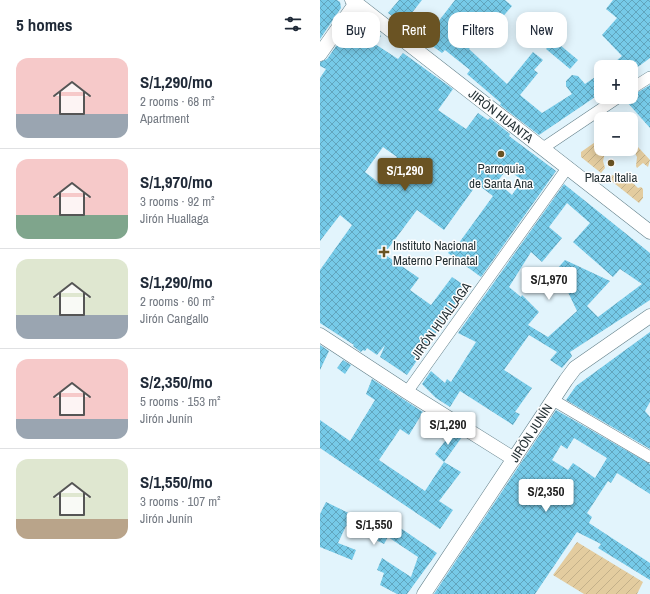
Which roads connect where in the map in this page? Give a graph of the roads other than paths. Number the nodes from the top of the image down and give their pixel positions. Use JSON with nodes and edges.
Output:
{"nodes":[{"id":1,"x":356,"y":1,"type":"edge"},
{"id":2,"x":320,"y":54,"type":"edge"},
{"id":3,"x":650,"y":76,"type":"edge"},
{"id":4,"x":638,"y":84,"type":"edge"},
{"id":5,"x":609,"y":104,"type":"edge"},
{"id":6,"x":543,"y":148,"type":"junction"},
{"id":7,"x":568,"y":167,"type":"junction"},
{"id":8,"x":650,"y":232,"type":"edge"},
{"id":9,"x":650,"y":316,"type":"edge"},
{"id":10,"x":320,"y":335,"type":"edge"},
{"id":11,"x":407,"y":392,"type":"junction"},
{"id":12,"x":553,"y":400,"type":"junction"},
{"id":13,"x":650,"y":457,"type":"edge"},
{"id":14,"x":514,"y":460,"type":"junction"},
{"id":15,"x":424,"y":594,"type":"edge"}],
"edges":[{"from":1,"to":2,"type":"street"},
{"from":1,"to":6,"type":"street","name":"JIRÓN HUANTA"},
{"from":3,"to":4,"type":"street"},
{"from":5,"to":6,"type":"street"},
{"from":6,"to":7,"type":"street","name":"JIRÓN HUANTA"},
{"from":7,"to":8,"type":"street","name":"JIRÓN HUANTA"},
{"from":7,"to":11,"type":"street","name":"JIRÓN HUALLAGA"},
{"from":9,"to":12,"type":"street","name":"JIRÓN JUNÍN"},
{"from":10,"to":11,"type":"street"},
{"from":11,"to":14,"type":"street"},
{"from":12,"to":13,"type":"street"},
{"from":12,"to":14,"type":"street","name":"JIRÓN JUNÍN"},
{"from":14,"to":15,"type":"street","name":"JIRÓN JUNÍN"}]}
